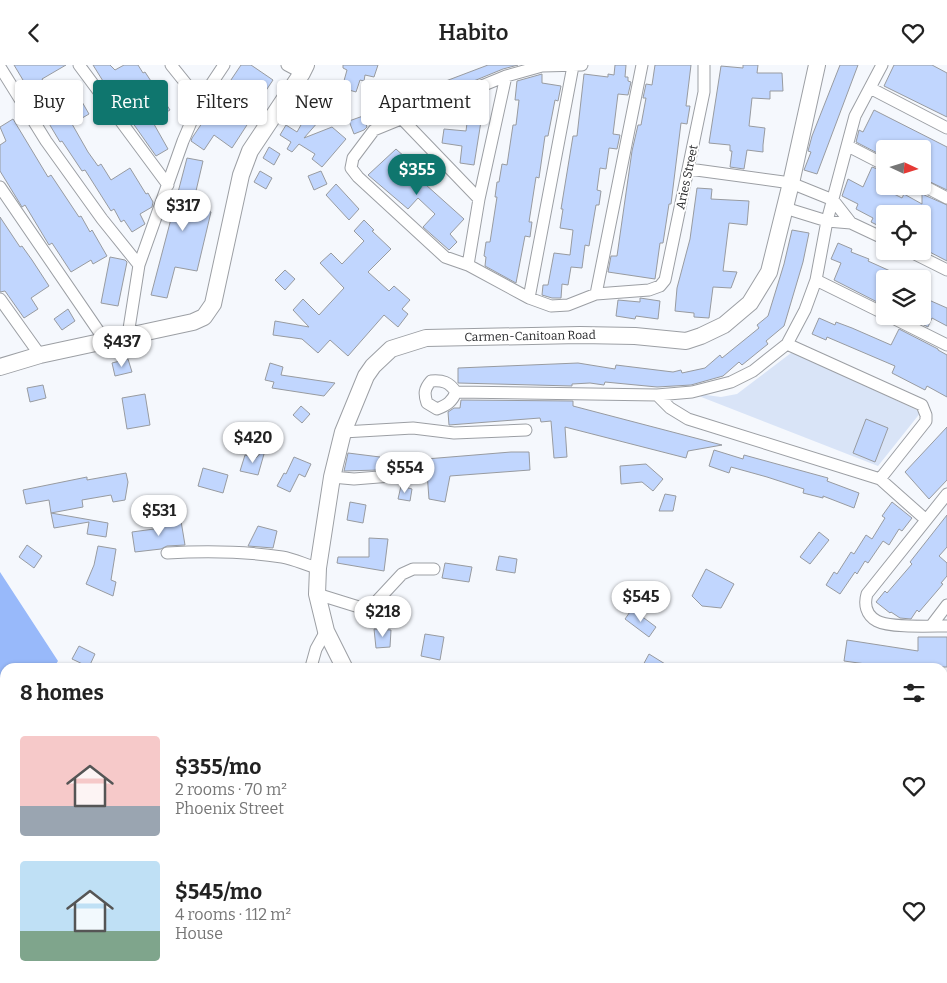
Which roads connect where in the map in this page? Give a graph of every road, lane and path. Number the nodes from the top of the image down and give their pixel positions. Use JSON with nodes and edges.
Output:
{"nodes":[{"id":1,"x":79,"y":65,"type":"edge"},
{"id":2,"x":171,"y":65,"type":"edge"},
{"id":3,"x":224,"y":65,"type":"edge"},
{"id":4,"x":287,"y":65,"type":"edge"},
{"id":5,"x":578,"y":65,"type":"edge"},
{"id":6,"x":642,"y":65,"type":"edge"},
{"id":7,"x":704,"y":65,"type":"edge"},
{"id":8,"x":817,"y":65,"type":"edge"},
{"id":9,"x":882,"y":65,"type":"edge"},
{"id":10,"x":0,"y":67,"type":"edge"},
{"id":11,"x":304,"y":69,"type":"edge"},
{"id":12,"x":506,"y":76,"type":"junction"},
{"id":13,"x":183,"y":80,"type":"edge"},
{"id":14,"x":214,"y":80,"type":"edge"},
{"id":15,"x":489,"y":83,"type":"edge"},
{"id":16,"x":870,"y":88,"type":"junction"},
{"id":17,"x":191,"y":125,"type":"edge"},
{"id":18,"x":387,"y":125,"type":"edge"},
{"id":19,"x":408,"y":125,"type":"edge"},
{"id":20,"x":947,"y":128,"type":"edge"},
{"id":21,"x":848,"y":146,"type":"junction"},
{"id":22,"x":876,"y":160,"type":"edge"},
{"id":23,"x":689,"y":169,"type":"junction"},
{"id":24,"x":791,"y":183,"type":"junction"},
{"id":25,"x":168,"y":185,"type":"junction"},
{"id":26,"x":0,"y":187,"type":"edge"},
{"id":27,"x":931,"y":190,"type":"edge"},
{"id":28,"x":947,"y":198,"type":"edge"},
{"id":29,"x":479,"y":199,"type":"junction"},
{"id":30,"x":833,"y":200,"type":"junction"},
{"id":31,"x":785,"y":208,"type":"junction"},
{"id":32,"x":827,"y":221,"type":"junction"},
{"id":33,"x":851,"y":223,"type":"junction"},
{"id":34,"x":876,"y":235,"type":"edge"},
{"id":35,"x":927,"y":260,"type":"edge"},
{"id":36,"x":139,"y":265,"type":"junction"},
{"id":37,"x":468,"y":265,"type":"junction"},
{"id":38,"x":947,"y":270,"type":"edge"},
{"id":39,"x":816,"y":280,"type":"junction"},
{"id":40,"x":596,"y":294,"type":"junction"},
{"id":41,"x":529,"y":298,"type":"junction"},
{"id":42,"x":0,"y":299,"type":"edge"},
{"id":43,"x":876,"y":310,"type":"edge"},
{"id":44,"x":907,"y":325,"type":"edge"},
{"id":45,"x":128,"y":335,"type":"junction"},
{"id":46,"x":106,"y":342,"type":"junction"},
{"id":47,"x":787,"y":343,"type":"junction"},
{"id":48,"x":947,"y":345,"type":"edge"},
{"id":49,"x":40,"y":355,"type":"junction"},
{"id":50,"x":0,"y":367,"type":"edge"},
{"id":51,"x":456,"y":392,"type":"dead end"},
{"id":52,"x":657,"y":395,"type":"junction"},
{"id":53,"x":526,"y":430,"type":"dead end"},
{"id":54,"x":343,"y":432,"type":"junction"},
{"id":55,"x":390,"y":476,"type":"dead end"},
{"id":56,"x":332,"y":477,"type":"junction"},
{"id":57,"x":880,"y":479,"type":"junction"},
{"id":58,"x":947,"y":494,"type":"edge"},
{"id":59,"x":925,"y":519,"type":"junction"},
{"id":60,"x":166,"y":553,"type":"dead end"},
{"id":61,"x":318,"y":568,"type":"junction"},
{"id":62,"x":434,"y":569,"type":"dead end"},
{"id":63,"x":318,"y":594,"type":"junction"},
{"id":64,"x":947,"y":605,"type":"edge"},
{"id":65,"x":931,"y":626,"type":"junction"},
{"id":66,"x":947,"y":626,"type":"edge"},
{"id":67,"x":326,"y":631,"type":"junction"},
{"id":68,"x":312,"y":663,"type":"edge"},
{"id":69,"x":342,"y":663,"type":"edge"}],
"edges":[{"from":1,"to":25,"type":"street"},
{"from":2,"to":13,"type":"street"},
{"from":3,"to":14,"type":"street"},
{"from":4,"to":11,"type":"street"},
{"from":5,"to":12,"type":"street"},
{"from":5,"to":41,"type":"street"},
{"from":6,"to":40,"type":"street"},
{"from":7,"to":23,"type":"street","name":"Aries Street"},
{"from":8,"to":24,"type":"main road","name":"Carmen-Canitoan Road"},
{"from":9,"to":16,"type":"street"},
{"from":10,"to":36,"type":"street"},
{"from":11,"to":45,"type":"main road"},
{"from":12,"to":15,"type":"street"},
{"from":12,"to":29,"type":"street"},
{"from":16,"to":20,"type":"street"},
{"from":16,"to":21,"type":"street"},
{"from":17,"to":25,"type":"street"},
{"from":18,"to":37,"type":"street"},
{"from":19,"to":29,"type":"street"},
{"from":21,"to":22,"type":"street"},
{"from":21,"to":30,"type":"street"},
{"from":23,"to":24,"type":"street"},
{"from":23,"to":40,"type":"street","name":"Aries Street"},
{"from":24,"to":30,"type":"street"},
{"from":24,"to":31,"type":"main road","name":"Carmen-Canitoan Road"},
{"from":25,"to":36,"type":"street"},
{"from":26,"to":46,"type":"street"},
{"from":27,"to":28,"type":"street"},
{"from":29,"to":37,"type":"street"},
{"from":30,"to":32,"type":"street"},
{"from":30,"to":33,"type":"street"},
{"from":31,"to":32,"type":"street"},
{"from":31,"to":54,"type":"main road","name":"Carmen-Canitoan Road"},
{"from":32,"to":33,"type":"street"},
{"from":32,"to":39,"type":"street"},
{"from":33,"to":34,"type":"street"},
{"from":35,"to":38,"type":"street"},
{"from":36,"to":45,"type":"street"},
{"from":37,"to":41,"type":"street"},
{"from":39,"to":43,"type":"street"},
{"from":39,"to":47,"type":"street"},
{"from":40,"to":41,"type":"street"},
{"from":42,"to":49,"type":"street"},
{"from":44,"to":48,"type":"street"},
{"from":45,"to":46,"type":"main road"},
{"from":46,"to":49,"type":"main road"},
{"from":47,"to":52,"type":"street"},
{"from":47,"to":57,"type":"street"},
{"from":49,"to":50,"type":"main road"},
{"from":51,"to":52,"type":"street"},
{"from":52,"to":57,"type":"street"},
{"from":53,"to":54,"type":"street"},
{"from":54,"to":56,"type":"main road","name":"Carmen-Canitoan Road"},
{"from":55,"to":56,"type":"street"},
{"from":56,"to":61,"type":"main road","name":"Carmen-Canitoan Road"},
{"from":57,"to":59,"type":"street"},
{"from":58,"to":59,"type":"street"},
{"from":59,"to":65,"type":"street"},
{"from":60,"to":61,"type":"street"},
{"from":61,"to":63,"type":"main road","name":"Carmen-Canitoan Road"},
{"from":62,"to":63,"type":"street"},
{"from":63,"to":67,"type":"main road","name":"Carmen-Canitoan Road"},
{"from":64,"to":65,"type":"street"},
{"from":65,"to":66,"type":"street"},
{"from":67,"to":68,"type":"street"},
{"from":67,"to":69,"type":"main road","name":"Carmen-Canitoan Road"}]}
